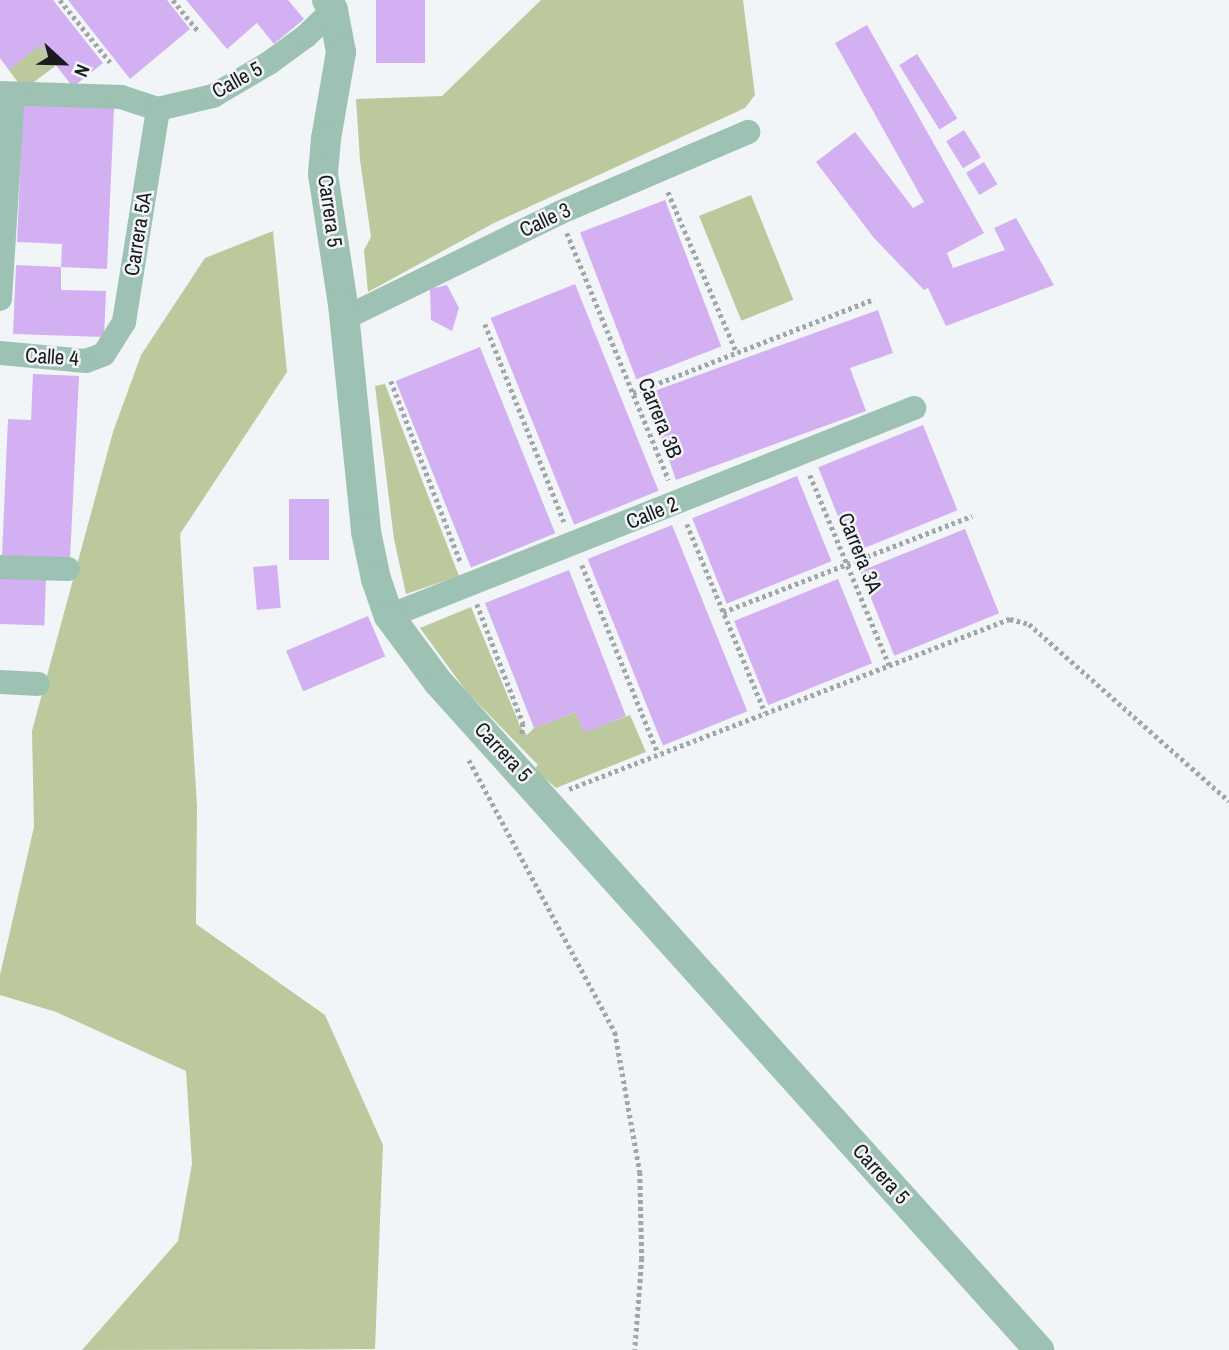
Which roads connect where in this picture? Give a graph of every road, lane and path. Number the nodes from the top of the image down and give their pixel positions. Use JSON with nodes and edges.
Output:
{"nodes":[{"id":1,"x":60,"y":0,"type":"edge"},
{"id":2,"x":173,"y":0,"type":"edge"},
{"id":3,"x":330,"y":5,"type":"edge"},
{"id":4,"x":198,"y":31,"type":"dead end"},
{"id":5,"x":110,"y":62,"type":"dead end"},
{"id":6,"x":4,"y":88,"type":"edge"},
{"id":7,"x":158,"y":109,"type":"junction"},
{"id":8,"x":748,"y":132,"type":"dead end"},
{"id":9,"x":659,"y":170,"type":"junction"},
{"id":10,"x":559,"y":213,"type":"junction"},
{"id":11,"x":0,"y":299,"type":"edge"},
{"id":12,"x":874,"y":299,"type":"dead end"},
{"id":13,"x":344,"y":311,"type":"junction"},
{"id":14,"x":0,"y":353,"type":"edge"},
{"id":15,"x":737,"y":353,"type":"junction"},
{"id":16,"x":104,"y":354,"type":"joint"},
{"id":17,"x":633,"y":393,"type":"junction"},
{"id":18,"x":914,"y":408,"type":"dead end"},
{"id":19,"x":802,"y":453,"type":"junction"},
{"id":20,"x":678,"y":502,"type":"junction"},
{"id":21,"x":972,"y":516,"type":"dead end"},
{"id":22,"x":847,"y":564,"type":"junction"},
{"id":23,"x":0,"y":567,"type":"edge"},
{"id":24,"x":68,"y":569,"type":"dead end"},
{"id":25,"x":723,"y":612,"type":"junction"},
{"id":26,"x":389,"y":616,"type":"junction"},
{"id":27,"x":889,"y":665,"type":"junction"},
{"id":28,"x":0,"y":682,"type":"edge"},
{"id":29,"x":38,"y":684,"type":"dead end"},
{"id":30,"x":765,"y":712,"type":"junction"},
{"id":31,"x":465,"y":752,"type":"dead end"},
{"id":32,"x":545,"y":798,"type":"junction"},
{"id":33,"x":1229,"y":801,"type":"edge"},
{"id":34,"x":635,"y":1350,"type":"edge"},
{"id":35,"x":1038,"y":1350,"type":"edge"}],
"edges":[{"from":1,"to":5,"type":"path"},
{"from":2,"to":4,"type":"path"},
{"from":3,"to":7,"type":"street","name":"Calle 5"},
{"from":3,"to":13,"type":"street","name":"Carrera 5"},
{"from":6,"to":7,"type":"street"},
{"from":6,"to":11,"type":"street"},
{"from":7,"to":16,"type":"street","name":"Carrera 5A"},
{"from":8,"to":9,"type":"street","name":"Calle 3"},
{"from":9,"to":10,"type":"street","name":"Calle 3"},
{"from":9,"to":15,"type":"path"},
{"from":10,"to":13,"type":"street","name":"Calle 3"},
{"from":10,"to":17,"type":"path","name":"Carrera 3B"},
{"from":12,"to":15,"type":"path"},
{"from":13,"to":26,"type":"street","name":"Carrera 5"},
{"from":14,"to":16,"type":"street","name":"Calle 4"},
{"from":15,"to":17,"type":"path"},
{"from":17,"to":20,"type":"path","name":"Carrera 3B"},
{"from":18,"to":19,"type":"street","name":"Calle 2"},
{"from":19,"to":20,"type":"street","name":"Calle 2"},
{"from":19,"to":22,"type":"path","name":"Carrera 3A"},
{"from":20,"to":25,"type":"path","name":"Carrera 3B"},
{"from":20,"to":26,"type":"street","name":"Calle 2"},
{"from":21,"to":22,"type":"path"},
{"from":22,"to":25,"type":"path"},
{"from":22,"to":27,"type":"path","name":"Carrera 3A"},
{"from":23,"to":24,"type":"street"},
{"from":25,"to":30,"type":"path","name":"Carrera 3B"},
{"from":26,"to":32,"type":"street","name":"Carrera 5"},
{"from":27,"to":30,"type":"path"},
{"from":27,"to":33,"type":"path"},
{"from":28,"to":29,"type":"street"},
{"from":30,"to":32,"type":"path"},
{"from":31,"to":34,"type":"path"},
{"from":32,"to":35,"type":"street","name":"Carrera 5"}]}
